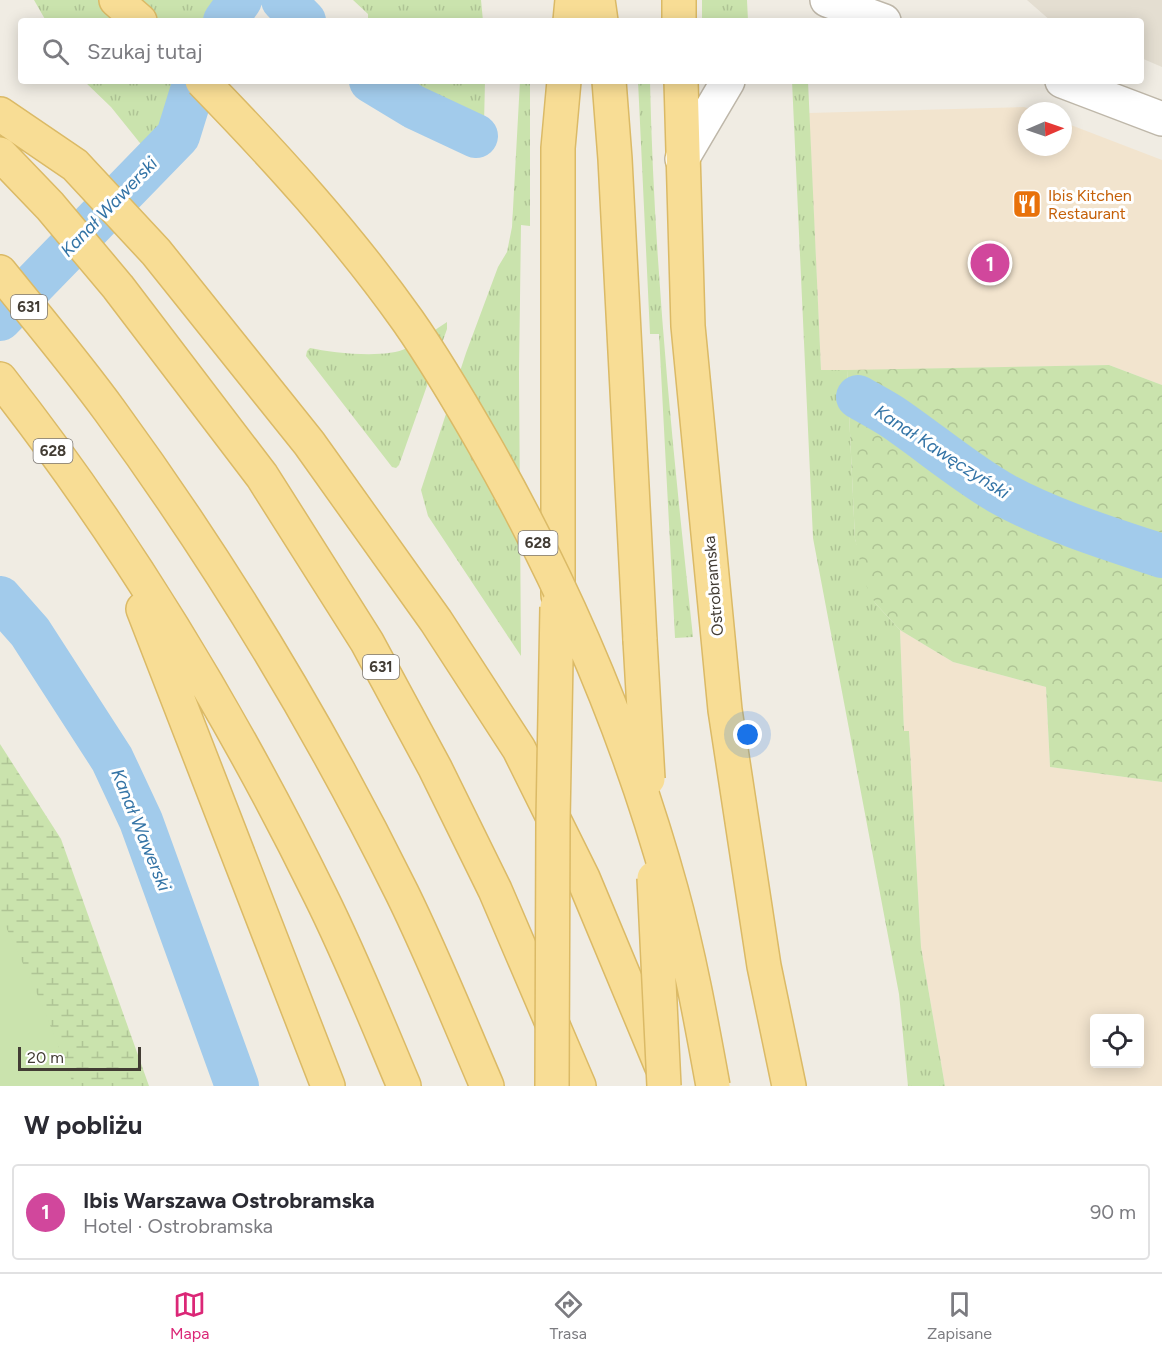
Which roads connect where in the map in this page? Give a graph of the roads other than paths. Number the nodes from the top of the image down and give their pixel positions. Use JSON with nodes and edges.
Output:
{"nodes":[{"id":1,"x":116,"y":0,"type":"edge"},
{"id":2,"x":572,"y":0,"type":"edge"},
{"id":3,"x":598,"y":0,"type":"edge"},
{"id":4,"x":679,"y":0,"type":"edge"},
{"id":5,"x":827,"y":0,"type":"edge"},
{"id":6,"x":137,"y":18,"type":"edge"},
{"id":7,"x":570,"y":18,"type":"edge"},
{"id":8,"x":601,"y":18,"type":"edge"},
{"id":9,"x":680,"y":18,"type":"edge"},
{"id":10,"x":876,"y":18,"type":"edge"},
{"id":11,"x":205,"y":84,"type":"edge"},
{"id":12,"x":564,"y":84,"type":"edge"},
{"id":13,"x":609,"y":84,"type":"edge"},
{"id":14,"x":681,"y":84,"type":"edge"},
{"id":15,"x":726,"y":84,"type":"edge"},
{"id":16,"x":1070,"y":84,"type":"edge"},
{"id":17,"x":0,"y":114,"type":"edge"},
{"id":18,"x":1162,"y":120,"type":"edge"},
{"id":19,"x":0,"y":154,"type":"edge"},
{"id":20,"x":682,"y":159,"type":"junction"},
{"id":21,"x":0,"y":272,"type":"edge"},
{"id":22,"x":3,"y":383,"type":"edge"},
{"id":23,"x":98,"y":515,"type":"junction"},
{"id":24,"x":328,"y":1086,"type":"edge"},
{"id":25,"x":404,"y":1086,"type":"edge"},
{"id":26,"x":487,"y":1086,"type":"edge"},
{"id":27,"x":552,"y":1086,"type":"edge"},
{"id":28,"x":579,"y":1086,"type":"edge"},
{"id":29,"x":664,"y":1086,"type":"edge"},
{"id":30,"x":670,"y":1086,"type":"edge"},
{"id":31,"x":713,"y":1086,"type":"edge"},
{"id":32,"x":789,"y":1086,"type":"edge"}],
"edges":[{"from":1,"to":6,"type":"main road"},
{"from":2,"to":7,"type":"main road"},
{"from":3,"to":8,"type":"main road"},
{"from":4,"to":9,"type":"main road"},
{"from":5,"to":10,"type":"lane"},
{"from":11,"to":31,"type":"main road","number":"628","bridge":true},
{"from":12,"to":27,"type":"main road","bridge":true},
{"from":13,"to":29,"type":"main road","bridge":true},
{"from":14,"to":20,"type":"main road","name":"Ostrobramska"},
{"from":15,"to":20,"type":"lane"},
{"from":16,"to":18,"type":"lane"},
{"from":17,"to":30,"type":"main road"},
{"from":19,"to":28,"type":"main road","number":"631"},
{"from":20,"to":32,"type":"main road","name":"Ostrobramska"},
{"from":21,"to":26,"type":"main road","number":"631"},
{"from":22,"to":23,"type":"main road","number":"628"},
{"from":23,"to":24,"type":"main road"},
{"from":23,"to":25,"type":"main road","number":"628"}]}
